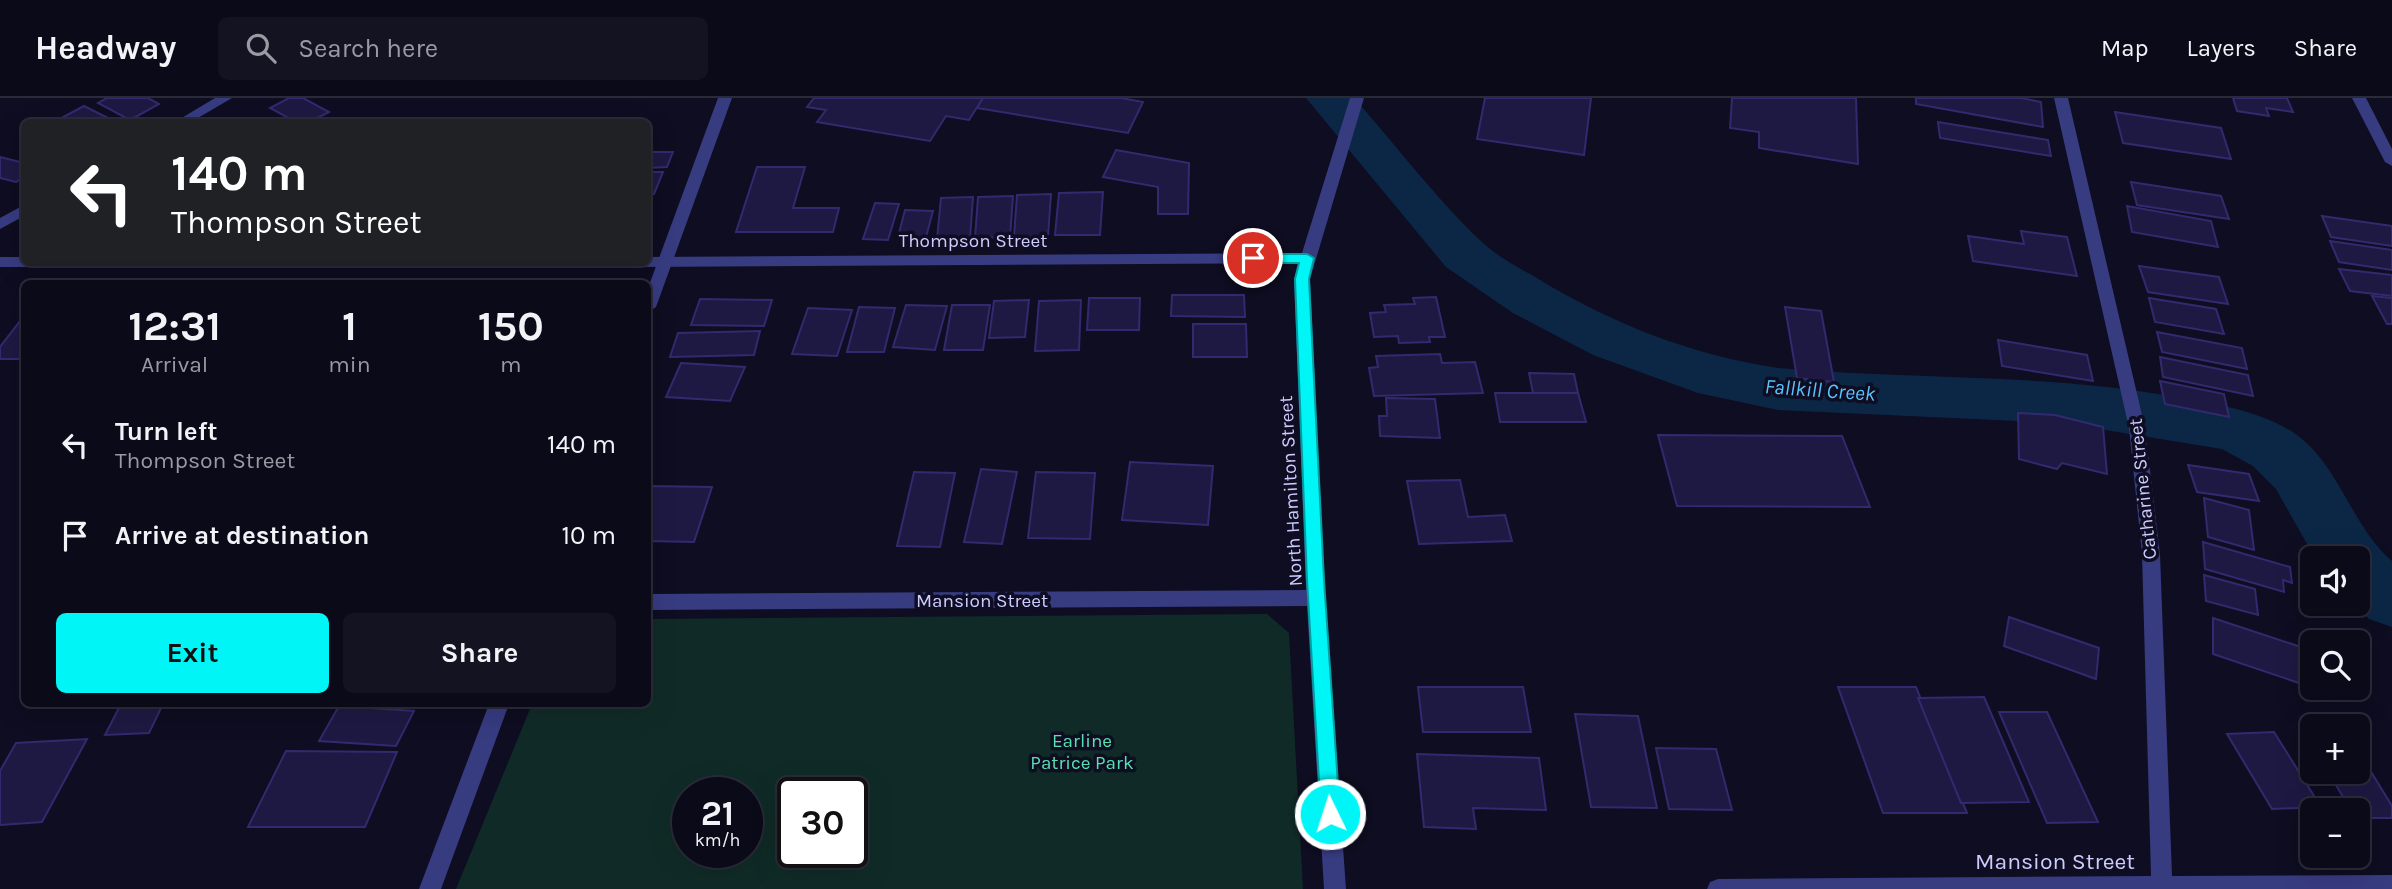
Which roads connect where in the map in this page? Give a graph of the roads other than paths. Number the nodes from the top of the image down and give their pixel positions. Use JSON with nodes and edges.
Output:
{"nodes":[{"id":1,"x":225,"y":98,"type":"edge"},
{"id":2,"x":725,"y":98,"type":"edge"},
{"id":3,"x":2061,"y":98,"type":"edge"},
{"id":4,"x":2359,"y":98,"type":"edge"},
{"id":5,"x":1356,"y":102,"type":"edge"},
{"id":6,"x":186,"y":119,"type":"edge"},
{"id":7,"x":2392,"y":162,"type":"edge"},
{"id":8,"x":21,"y":212,"type":"edge"},
{"id":9,"x":0,"y":224,"type":"edge"},
{"id":10,"x":1307,"y":258,"type":"junction"},
{"id":11,"x":0,"y":262,"type":"edge"},
{"id":12,"x":21,"y":262,"type":"edge"},
{"id":13,"x":651,"y":262,"type":"edge"},
{"id":14,"x":664,"y":263,"type":"junction"},
{"id":15,"x":651,"y":299,"type":"edge"},
{"id":16,"x":1317,"y":598,"type":"junction"},
{"id":17,"x":651,"y":602,"type":"edge"},
{"id":18,"x":498,"y":707,"type":"edge"},
{"id":19,"x":2392,"y":885,"type":"edge"},
{"id":20,"x":2162,"y":888,"type":"edge"},
{"id":21,"x":430,"y":889,"type":"edge"},
{"id":22,"x":1335,"y":889,"type":"edge"},
{"id":23,"x":1718,"y":889,"type":"edge"}],
"edges":[{"from":1,"to":6,"type":"street"},
{"from":2,"to":14,"type":"street"},
{"from":3,"to":20,"type":"street","name":"Catharine Street"},
{"from":4,"to":7,"type":"street"},
{"from":5,"to":10,"type":"street","name":"North Hamilton Street"},
{"from":8,"to":9,"type":"street"},
{"from":10,"to":14,"type":"street","name":"Thompson Street"},
{"from":10,"to":16,"type":"street","name":"North Hamilton Street"},
{"from":11,"to":12,"type":"street"},
{"from":13,"to":14,"type":"street","name":"Thompson Street"},
{"from":14,"to":15,"type":"street"},
{"from":16,"to":17,"type":"street","name":"Mansion Street"},
{"from":16,"to":22,"type":"street","name":"North Hamilton Street"},
{"from":18,"to":21,"type":"street"},
{"from":19,"to":20,"type":"street","name":"Mansion Street"},
{"from":20,"to":23,"type":"street","name":"Mansion Street"}]}
